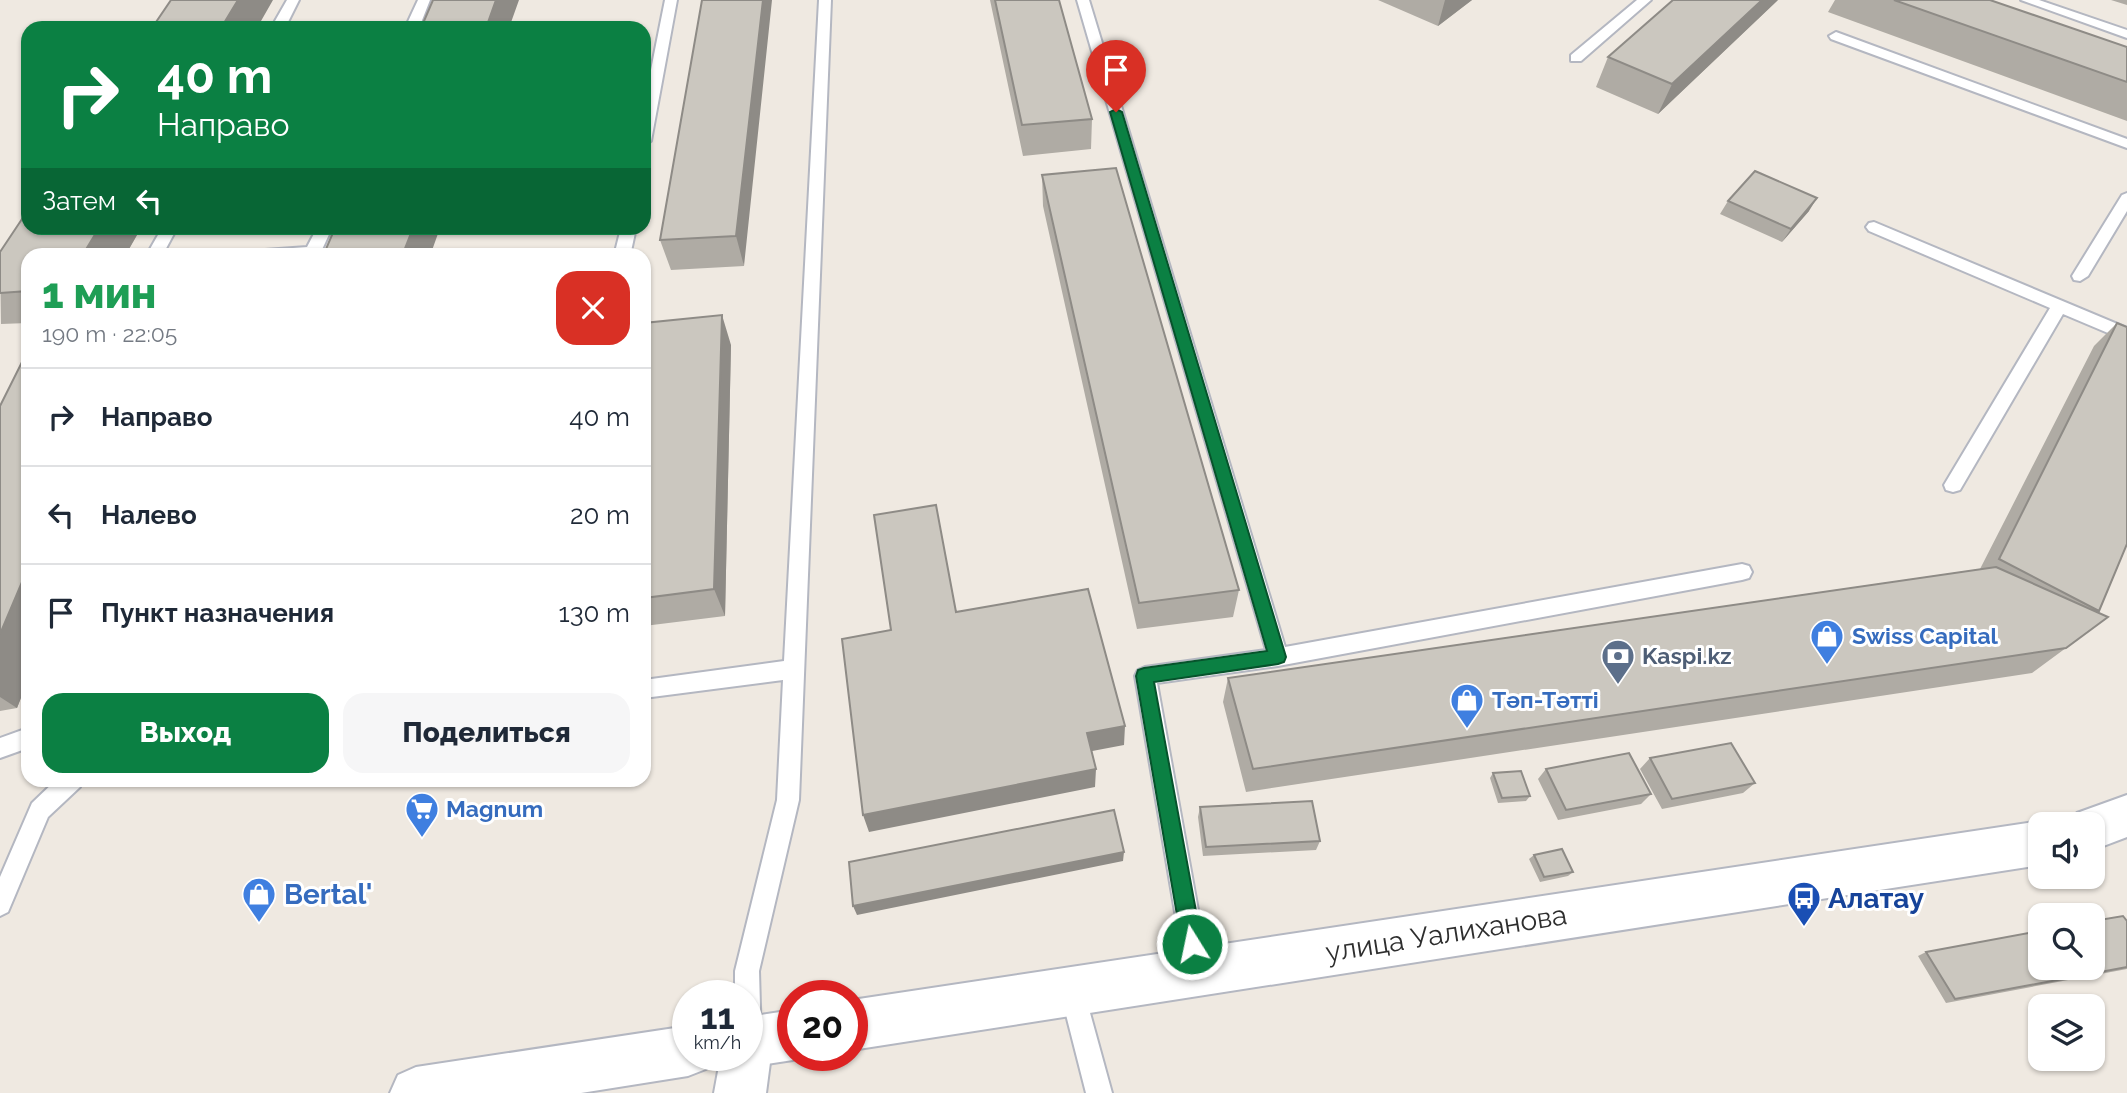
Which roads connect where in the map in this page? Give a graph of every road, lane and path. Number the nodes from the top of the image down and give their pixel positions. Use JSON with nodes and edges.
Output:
{"nodes":[{"id":1,"x":293,"y":0,"type":"edge"},
{"id":2,"x":424,"y":0,"type":"edge"},
{"id":3,"x":671,"y":0,"type":"edge"},
{"id":4,"x":825,"y":0,"type":"edge"},
{"id":5,"x":1083,"y":0,"type":"edge"},
{"id":6,"x":1645,"y":0,"type":"edge"},
{"id":7,"x":2027,"y":0,"type":"edge"},
{"id":8,"x":282,"y":21,"type":"edge"},
{"id":9,"x":415,"y":21,"type":"edge"},
{"id":10,"x":2127,"y":34,"type":"edge"},
{"id":11,"x":1836,"y":36,"type":"dead end"},
{"id":12,"x":1576,"y":58,"type":"dead end"},
{"id":13,"x":651,"y":104,"type":"edge"},
{"id":14,"x":2127,"y":144,"type":"edge"},
{"id":15,"x":2127,"y":198,"type":"edge"},
{"id":16,"x":1874,"y":228,"type":"dead end"},
{"id":17,"x":2081,"y":276,"type":"dead end"},
{"id":18,"x":2060,"y":306,"type":"junction"},
{"id":19,"x":2127,"y":335,"type":"edge"},
{"id":20,"x":1953,"y":485,"type":"dead end"},
{"id":21,"x":1742,"y":572,"type":"dead end"},
{"id":22,"x":1278,"y":657,"type":"junction"},
{"id":23,"x":794,"y":669,"type":"junction"},
{"id":24,"x":651,"y":688,"type":"edge"},
{"id":25,"x":21,"y":740,"type":"edge"},
{"id":26,"x":0,"y":748,"type":"edge"},
{"id":27,"x":65,"y":787,"type":"edge"},
{"id":28,"x":2127,"y":816,"type":"edge"},
{"id":29,"x":2105,"y":824,"type":"edge"},
{"id":30,"x":2028,"y":845,"type":"edge"},
{"id":31,"x":0,"y":904,"type":"edge"},
{"id":32,"x":1197,"y":971,"type":"junction"},
{"id":33,"x":747,"y":980,"type":"edge"},
{"id":34,"x":1072,"y":990,"type":"junction"},
{"id":35,"x":868,"y":1022,"type":"edge"},
{"id":36,"x":672,"y":1053,"type":"edge"},
{"id":37,"x":743,"y":1071,"type":"edge"},
{"id":38,"x":416,"y":1093,"type":"edge"},
{"id":39,"x":740,"y":1093,"type":"edge"},
{"id":40,"x":1099,"y":1093,"type":"edge"}],
"edges":[{"from":1,"to":8,"type":"lane"},
{"from":2,"to":9,"type":"lane"},
{"from":3,"to":13,"type":"lane"},
{"from":4,"to":23,"type":"lane"},
{"from":5,"to":22,"type":"lane"},
{"from":6,"to":12,"type":"lane"},
{"from":7,"to":10,"type":"lane"},
{"from":11,"to":14,"type":"lane"},
{"from":15,"to":17,"type":"lane"},
{"from":16,"to":18,"type":"lane"},
{"from":18,"to":19,"type":"lane"},
{"from":18,"to":20,"type":"lane"},
{"from":21,"to":22,"type":"lane"},
{"from":22,"to":32,"type":"lane"},
{"from":23,"to":24,"type":"lane"},
{"from":23,"to":33,"type":"lane"},
{"from":25,"to":26,"type":"lane"},
{"from":27,"to":31,"type":"lane"},
{"from":28,"to":29,"type":"main road"},
{"from":30,"to":32,"type":"main road","name":"улица Уалиханова"},
{"from":32,"to":34,"type":"main road","name":"улица Уалиханова"},
{"from":34,"to":35,"type":"main road","name":"улица Уалиханова"},
{"from":34,"to":40,"type":"lane"},
{"from":36,"to":38,"type":"main road"},
{"from":37,"to":39,"type":"main road"}]}
